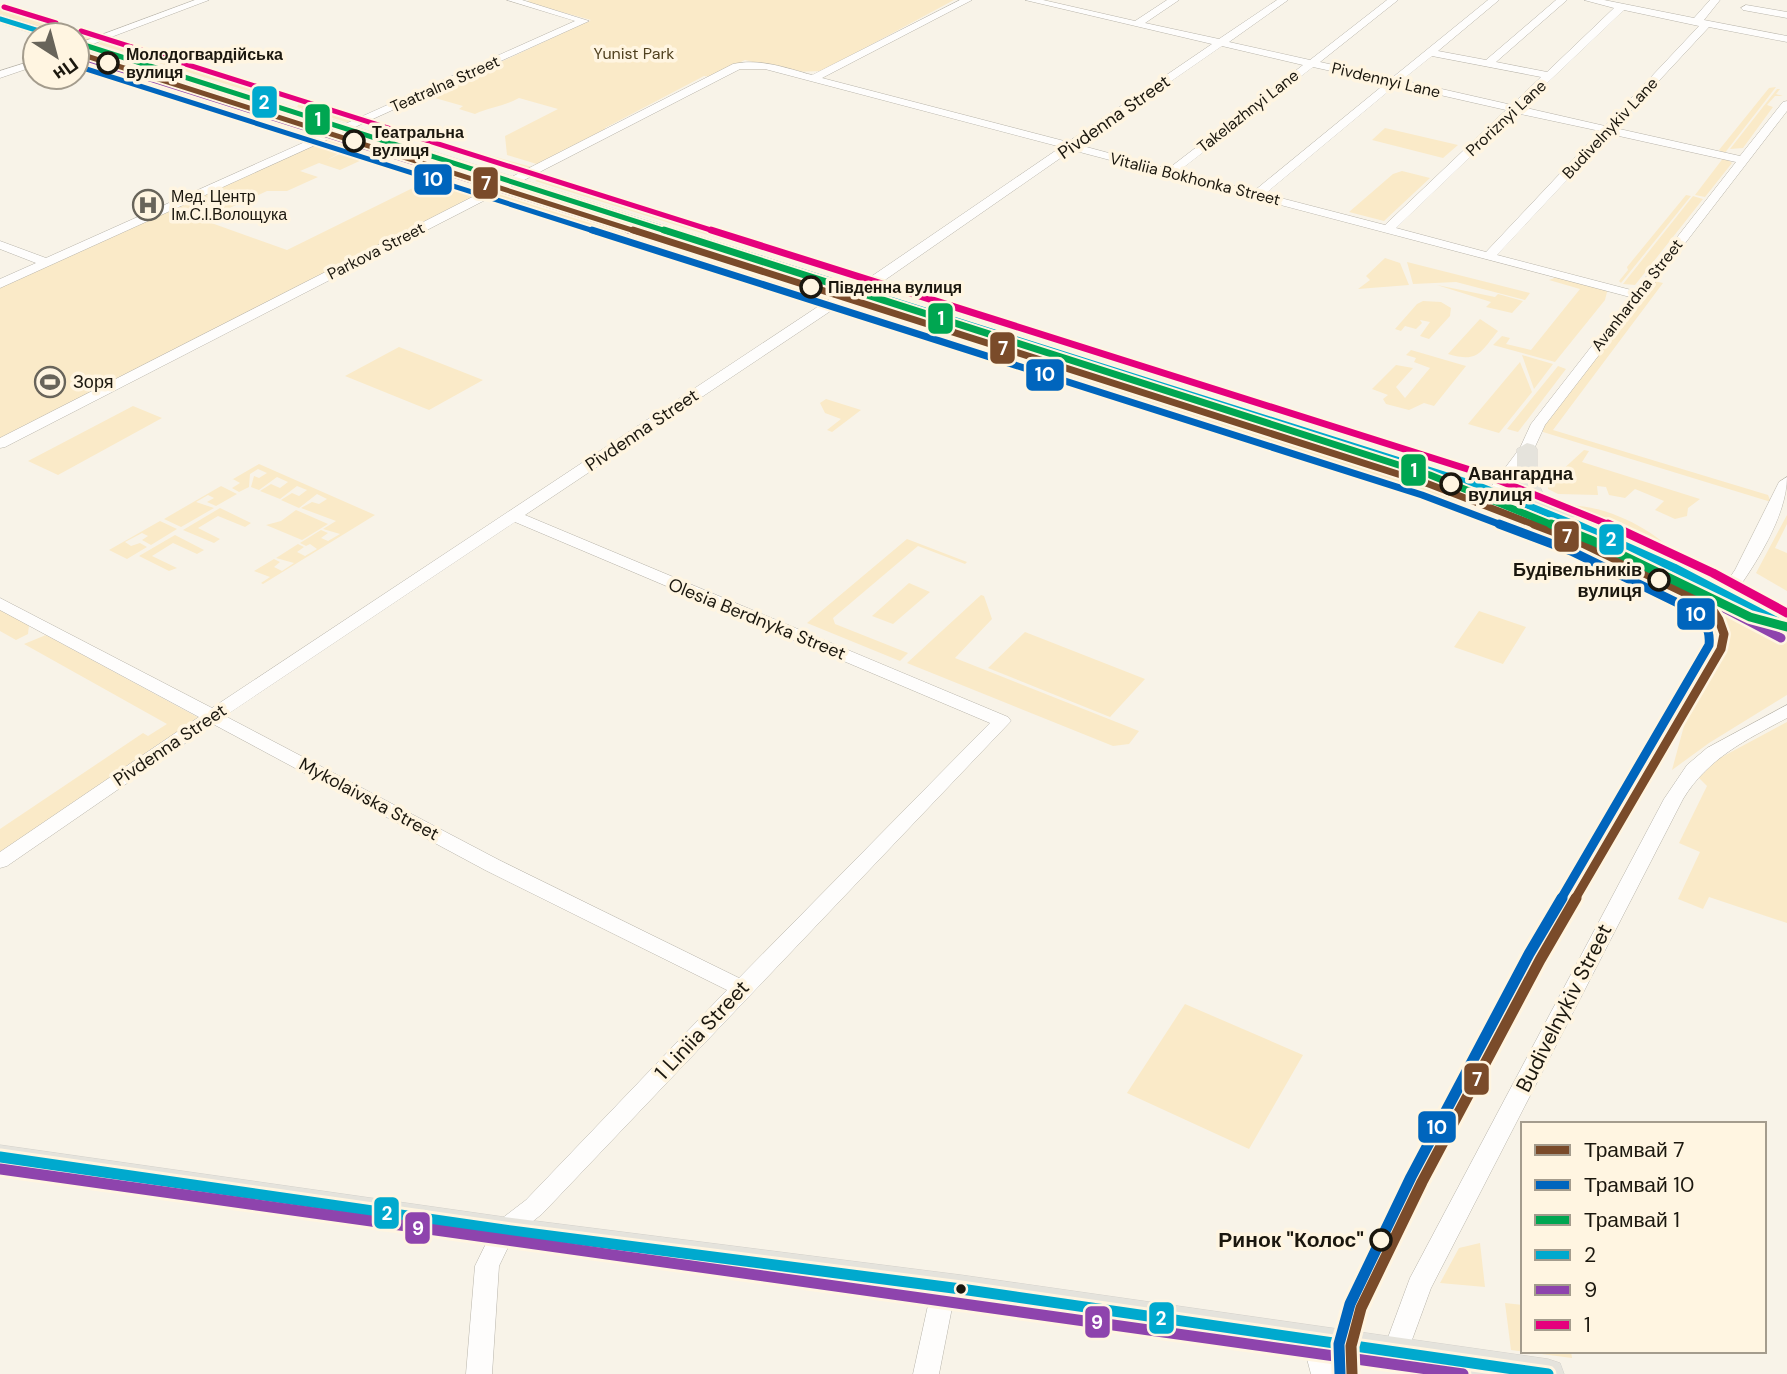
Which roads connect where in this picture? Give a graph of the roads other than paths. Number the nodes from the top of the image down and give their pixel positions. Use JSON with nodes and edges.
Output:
{"nodes":[{"id":1,"x":204,"y":0,"type":"edge"},
{"id":2,"x":517,"y":0,"type":"edge"},
{"id":3,"x":967,"y":0,"type":"edge"},
{"id":4,"x":1030,"y":0,"type":"edge"},
{"id":5,"x":1076,"y":0,"type":"edge"},
{"id":6,"x":1174,"y":0,"type":"edge"},
{"id":7,"x":1283,"y":0,"type":"edge"},
{"id":8,"x":1393,"y":0,"type":"edge"},
{"id":9,"x":1494,"y":0,"type":"edge"},
{"id":10,"x":1562,"y":0,"type":"edge"},
{"id":11,"x":1590,"y":0,"type":"edge"},
{"id":12,"x":1715,"y":0,"type":"edge"},
{"id":13,"x":1622,"y":6,"type":"junction"},
{"id":14,"x":1063,"y":7,"type":"junction"},
{"id":15,"x":1746,"y":8,"type":"dead end"},
{"id":16,"x":1787,"y":15,"type":"edge"},
{"id":17,"x":0,"y":19,"type":"edge"},
{"id":18,"x":1702,"y":22,"type":"junction"},
{"id":19,"x":1136,"y":24,"type":"junction"},
{"id":20,"x":21,"y":25,"type":"edge"},
{"id":21,"x":1787,"y":39,"type":"edge"},
{"id":22,"x":91,"y":41,"type":"edge"},
{"id":23,"x":1221,"y":43,"type":"junction"},
{"id":24,"x":91,"y":49,"type":"edge"},
{"id":25,"x":1430,"y":52,"type":"junction"},
{"id":26,"x":1310,"y":63,"type":"junction"},
{"id":27,"x":1489,"y":63,"type":"junction"},
{"id":28,"x":754,"y":64,"type":"joint"},
{"id":29,"x":21,"y":67,"type":"edge"},
{"id":30,"x":0,"y":75,"type":"edge"},
{"id":31,"x":1550,"y":76,"type":"junction"},
{"id":32,"x":814,"y":78,"type":"junction"},
{"id":33,"x":1393,"y":81,"type":"junction"},
{"id":34,"x":1787,"y":104,"type":"edge"},
{"id":35,"x":1516,"y":109,"type":"junction"},
{"id":36,"x":348,"y":128,"type":"junction"},
{"id":37,"x":1609,"y":130,"type":"junction"},
{"id":38,"x":1072,"y":147,"type":"junction"},
{"id":39,"x":1742,"y":160,"type":"junction"},
{"id":40,"x":1170,"y":173,"type":"junction"},
{"id":41,"x":516,"y":181,"type":"junction"},
{"id":42,"x":1257,"y":194,"type":"junction"},
{"id":43,"x":1389,"y":228,"type":"junction"},
{"id":44,"x":0,"y":245,"type":"edge"},
{"id":45,"x":1489,"y":256,"type":"junction"},
{"id":46,"x":47,"y":263,"type":"junction"},
{"id":47,"x":0,"y":284,"type":"edge"},
{"id":48,"x":859,"y":289,"type":"junction"},
{"id":49,"x":1636,"y":295,"type":"junction"},
{"id":50,"x":0,"y":444,"type":"edge"},
{"id":51,"x":1527,"y":449,"type":"junction"},
{"id":52,"x":1787,"y":482,"type":"edge"},
{"id":53,"x":1495,"y":492,"type":"junction"},
{"id":54,"x":1539,"y":509,"type":"junction"},
{"id":55,"x":514,"y":516,"type":"junction"},
{"id":56,"x":1727,"y":593,"type":"junction"},
{"id":57,"x":0,"y":603,"type":"edge"},
{"id":58,"x":1787,"y":627,"type":"edge"},
{"id":59,"x":1787,"y":710,"type":"edge"},
{"id":60,"x":211,"y":717,"type":"junction"},
{"id":61,"x":1002,"y":721,"type":"joint"},
{"id":62,"x":0,"y":861,"type":"edge"},
{"id":63,"x":742,"y":988,"type":"junction"},
{"id":64,"x":0,"y":1157,"type":"edge"},
{"id":65,"x":504,"y":1230,"type":"junction"},
{"id":66,"x":944,"y":1287,"type":"junction"},
{"id":67,"x":1314,"y":1340,"type":"junction"},
{"id":68,"x":1395,"y":1351,"type":"junction"},
{"id":69,"x":479,"y":1374,"type":"edge"},
{"id":70,"x":926,"y":1374,"type":"edge"},
{"id":71,"x":1324,"y":1374,"type":"edge"},
{"id":72,"x":1548,"y":1374,"type":"edge"}],
"edges":[{"from":1,"to":22,"type":"street"},
{"from":2,"to":36,"type":"street","name":"Teatralna Street"},
{"from":3,"to":32,"type":"street"},
{"from":4,"to":14,"type":"street","name":"Pivdennyi Lane"},
{"from":5,"to":14,"type":"street"},
{"from":6,"to":19,"type":"street"},
{"from":7,"to":23,"type":"street","name":"Pivdenna Street"},
{"from":8,"to":26,"type":"street","name":"Takelazhnyi Lane"},
{"from":9,"to":25,"type":"street"},
{"from":10,"to":27,"type":"street"},
{"from":11,"to":13,"type":"street"},
{"from":12,"to":18,"type":"street","name":"Budivelnykiv Lane"},
{"from":13,"to":18,"type":"street"},
{"from":13,"to":31,"type":"street","name":"Proriznyi Lane"},
{"from":14,"to":19,"type":"street","name":"Pivdennyi Lane"},
{"from":15,"to":16,"type":"street"},
{"from":17,"to":20,"type":"main road"},
{"from":18,"to":21,"type":"street"},
{"from":18,"to":37,"type":"street","name":"Budivelnykiv Lane"},
{"from":19,"to":23,"type":"street","name":"Pivdennyi Lane"},
{"from":23,"to":26,"type":"street","name":"Pivdennyi Lane"},
{"from":23,"to":38,"type":"street","name":"Pivdenna Street"},
{"from":24,"to":36,"type":"main road"},
{"from":25,"to":27,"type":"street"},
{"from":25,"to":33,"type":"street"},
{"from":26,"to":33,"type":"street","name":"Pivdennyi Lane"},
{"from":26,"to":40,"type":"street","name":"Takelazhnyi Lane"},
{"from":27,"to":31,"type":"street"},
{"from":28,"to":32,"type":"street","name":"Vitaliia Bokhonka Street"},
{"from":28,"to":41,"type":"street","name":"Parkova Street"},
{"from":29,"to":30,"type":"street"},
{"from":31,"to":35,"type":"street","name":"Proriznyi Lane"},
{"from":32,"to":38,"type":"street","name":"Vitaliia Bokhonka Street"},
{"from":33,"to":35,"type":"street","name":"Pivdennyi Lane"},
{"from":33,"to":42,"type":"street"},
{"from":34,"to":39,"type":"street","name":"Avanhardna Street"},
{"from":35,"to":37,"type":"street","name":"Pivdennyi Lane"},
{"from":35,"to":43,"type":"street","name":"Proriznyi Lane"},
{"from":36,"to":41,"type":"main road"},
{"from":36,"to":46,"type":"street","name":"Teatralna Street"},
{"from":37,"to":39,"type":"street","name":"Pivdennyi Lane"},
{"from":37,"to":45,"type":"street","name":"Budivelnykiv Lane"},
{"from":38,"to":40,"type":"street","name":"Vitaliia Bokhonka Street"},
{"from":38,"to":48,"type":"street","name":"Pivdenna Street"},
{"from":39,"to":49,"type":"street","name":"Avanhardna Street"},
{"from":40,"to":42,"type":"street","name":"Vitaliia Bokhonka Street"},
{"from":41,"to":48,"type":"main road"},
{"from":41,"to":50,"type":"street","name":"Parkova Street"},
{"from":42,"to":43,"type":"street","name":"Vitaliia Bokhonka Street"},
{"from":43,"to":45,"type":"street","name":"Vitaliia Bokhonka Street"},
{"from":44,"to":46,"type":"street"},
{"from":45,"to":49,"type":"street","name":"Vitaliia Bokhonka Street"},
{"from":46,"to":47,"type":"street","name":"Teatralna Street"},
{"from":48,"to":53,"type":"main road"},
{"from":48,"to":55,"type":"street","name":"Pivdenna Street"},
{"from":49,"to":51,"type":"street","name":"Avanhardna Street"},
{"from":51,"to":53,"type":"street","name":"Avanhardna Street"},
{"from":51,"to":54,"type":"main road"},
{"from":52,"to":56,"type":"street"},
{"from":53,"to":54,"type":"main road"},
{"from":54,"to":56,"type":"main road"},
{"from":55,"to":60,"type":"street","name":"Pivdenna Street"},
{"from":55,"to":61,"type":"street","name":"Olesia Berdnyka Street"},
{"from":56,"to":58,"type":"main road"},
{"from":57,"to":60,"type":"street","name":"Mykolaivska Street"},
{"from":59,"to":68,"type":"street","name":"Budivelnykiv Street"},
{"from":60,"to":62,"type":"street","name":"Pivdenna Street"},
{"from":60,"to":63,"type":"street","name":"Mykolaivska Street"},
{"from":61,"to":63,"type":"street","name":"1 Liniia Street"},
{"from":63,"to":65,"type":"street","name":"1 Liniia Street"},
{"from":64,"to":65,"type":"main road"},
{"from":65,"to":66,"type":"main road"},
{"from":65,"to":69,"type":"street","name":"1 Liniia Street"},
{"from":66,"to":67,"type":"main road"},
{"from":66,"to":70,"type":"street"},
{"from":67,"to":68,"type":"main road"},
{"from":67,"to":71,"type":"street"},
{"from":68,"to":72,"type":"main road"}]}
